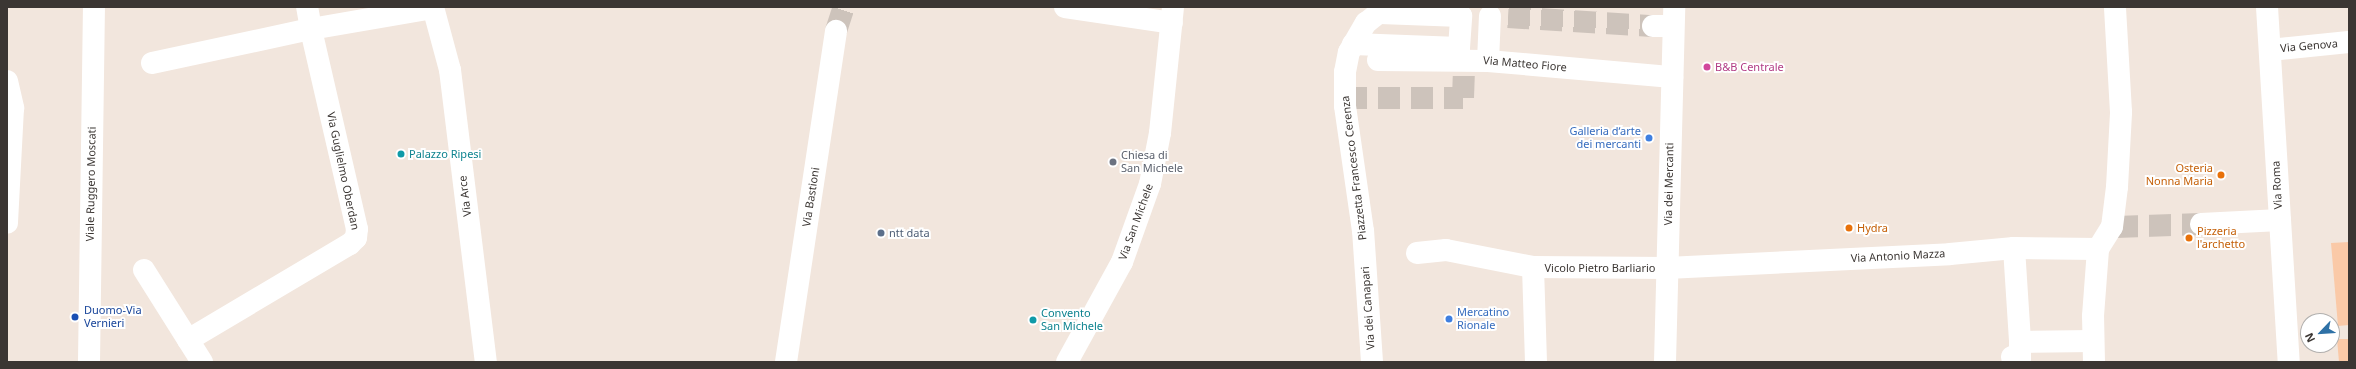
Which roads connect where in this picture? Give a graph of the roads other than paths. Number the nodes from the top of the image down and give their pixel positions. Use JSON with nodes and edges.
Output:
{"nodes":[{"id":1,"x":94,"y":7,"type":"edge"},
{"id":2,"x":307,"y":7,"type":"edge"},
{"id":3,"x":433,"y":7,"type":"edge"},
{"id":4,"x":1065,"y":7,"type":"edge"},
{"id":5,"x":2114,"y":7,"type":"edge"},
{"id":6,"x":2267,"y":7,"type":"edge"},
{"id":7,"x":1388,"y":10,"type":"edge"},
{"id":8,"x":1173,"y":15,"type":"edge"},
{"id":9,"x":1495,"y":16,"type":"dead end"},
{"id":10,"x":1666,"y":20,"type":"edge"},
{"id":11,"x":311,"y":29,"type":"junction"},
{"id":12,"x":836,"y":31,"type":"tunnel mouth"},
{"id":13,"x":2349,"y":42,"type":"edge"},
{"id":14,"x":1353,"y":44,"type":"junction"},
{"id":15,"x":2270,"y":50,"type":"junction"},
{"id":16,"x":1378,"y":60,"type":"dead end"},
{"id":17,"x":1488,"y":61,"type":"junction"},
{"id":18,"x":152,"y":63,"type":"dead end"},
{"id":19,"x":1672,"y":77,"type":"junction"},
{"id":20,"x":7,"y":81,"type":"edge"},
{"id":21,"x":2280,"y":220,"type":"junction"},
{"id":22,"x":7,"y":223,"type":"edge"},
{"id":23,"x":2202,"y":224,"type":"tunnel mouth"},
{"id":24,"x":2014,"y":248,"type":"junction"},
{"id":25,"x":2098,"y":249,"type":"junction"},
{"id":26,"x":1417,"y":253,"type":"dead end"},
{"id":27,"x":1364,"y":255,"type":"joint"},
{"id":28,"x":1533,"y":267,"type":"junction"},
{"id":29,"x":1667,"y":268,"type":"junction"},
{"id":30,"x":144,"y":270,"type":"dead end"},
{"id":31,"x":188,"y":340,"type":"junction"},
{"id":32,"x":2093,"y":352,"type":"edge"},
{"id":33,"x":88,"y":362,"type":"edge"},
{"id":34,"x":202,"y":362,"type":"edge"},
{"id":35,"x":486,"y":362,"type":"edge"},
{"id":36,"x":786,"y":362,"type":"edge"},
{"id":37,"x":1067,"y":362,"type":"edge"},
{"id":38,"x":1372,"y":362,"type":"edge"},
{"id":39,"x":1536,"y":362,"type":"edge"},
{"id":40,"x":1665,"y":362,"type":"edge"},
{"id":41,"x":2289,"y":362,"type":"edge"}],
"edges":[{"from":1,"to":33,"type":"street","name":"Viale Ruggero Moscati"},
{"from":2,"to":11,"type":"street"},
{"from":3,"to":11,"type":"street"},
{"from":3,"to":35,"type":"street","name":"Via Arce"},
{"from":4,"to":8,"type":"street"},
{"from":5,"to":25,"type":"street"},
{"from":6,"to":15,"type":"street","name":"Via Roma"},
{"from":7,"to":14,"type":"street","name":"Piazzetta Francesco Cerenza"},
{"from":7,"to":14,"type":"street"},
{"from":8,"to":37,"type":"street","name":"Via San Michele"},
{"from":9,"to":17,"type":"street"},
{"from":10,"to":19,"type":"street","name":"Via dei Mercanti"},
{"from":11,"to":18,"type":"street"},
{"from":11,"to":31,"type":"street","name":"Via Guglielmo Oberdan"},
{"from":12,"to":36,"type":"street","name":"Via Bastioni"},
{"from":13,"to":15,"type":"street","name":"Via Genova"},
{"from":14,"to":27,"type":"street","name":"Piazzetta Francesco Cerenza"},
{"from":15,"to":21,"type":"street","name":"Via Roma"},
{"from":16,"to":17,"type":"street","name":"Via Matteo Fiore"},
{"from":17,"to":19,"type":"street","name":"Via Matteo Fiore"},
{"from":19,"to":29,"type":"street","name":"Via dei Mercanti"},
{"from":20,"to":22,"type":"street"},
{"from":21,"to":23,"type":"street"},
{"from":21,"to":41,"type":"street","name":"Via Roma"},
{"from":24,"to":25,"type":"street","name":"Via Antonio Mazza"},
{"from":24,"to":29,"type":"street","name":"Via Antonio Mazza"},
{"from":24,"to":32,"type":"street"},
{"from":25,"to":32,"type":"street"},
{"from":26,"to":28,"type":"street","name":"Vicolo Pietro Barliario"},
{"from":27,"to":38,"type":"street","name":"Via dei Canapari"},
{"from":28,"to":29,"type":"street","name":"Vicolo Pietro Barliario"},
{"from":28,"to":39,"type":"street"},
{"from":29,"to":40,"type":"street","name":"Via dei Mercanti"},
{"from":30,"to":31,"type":"street"},
{"from":31,"to":34,"type":"street"}]}
